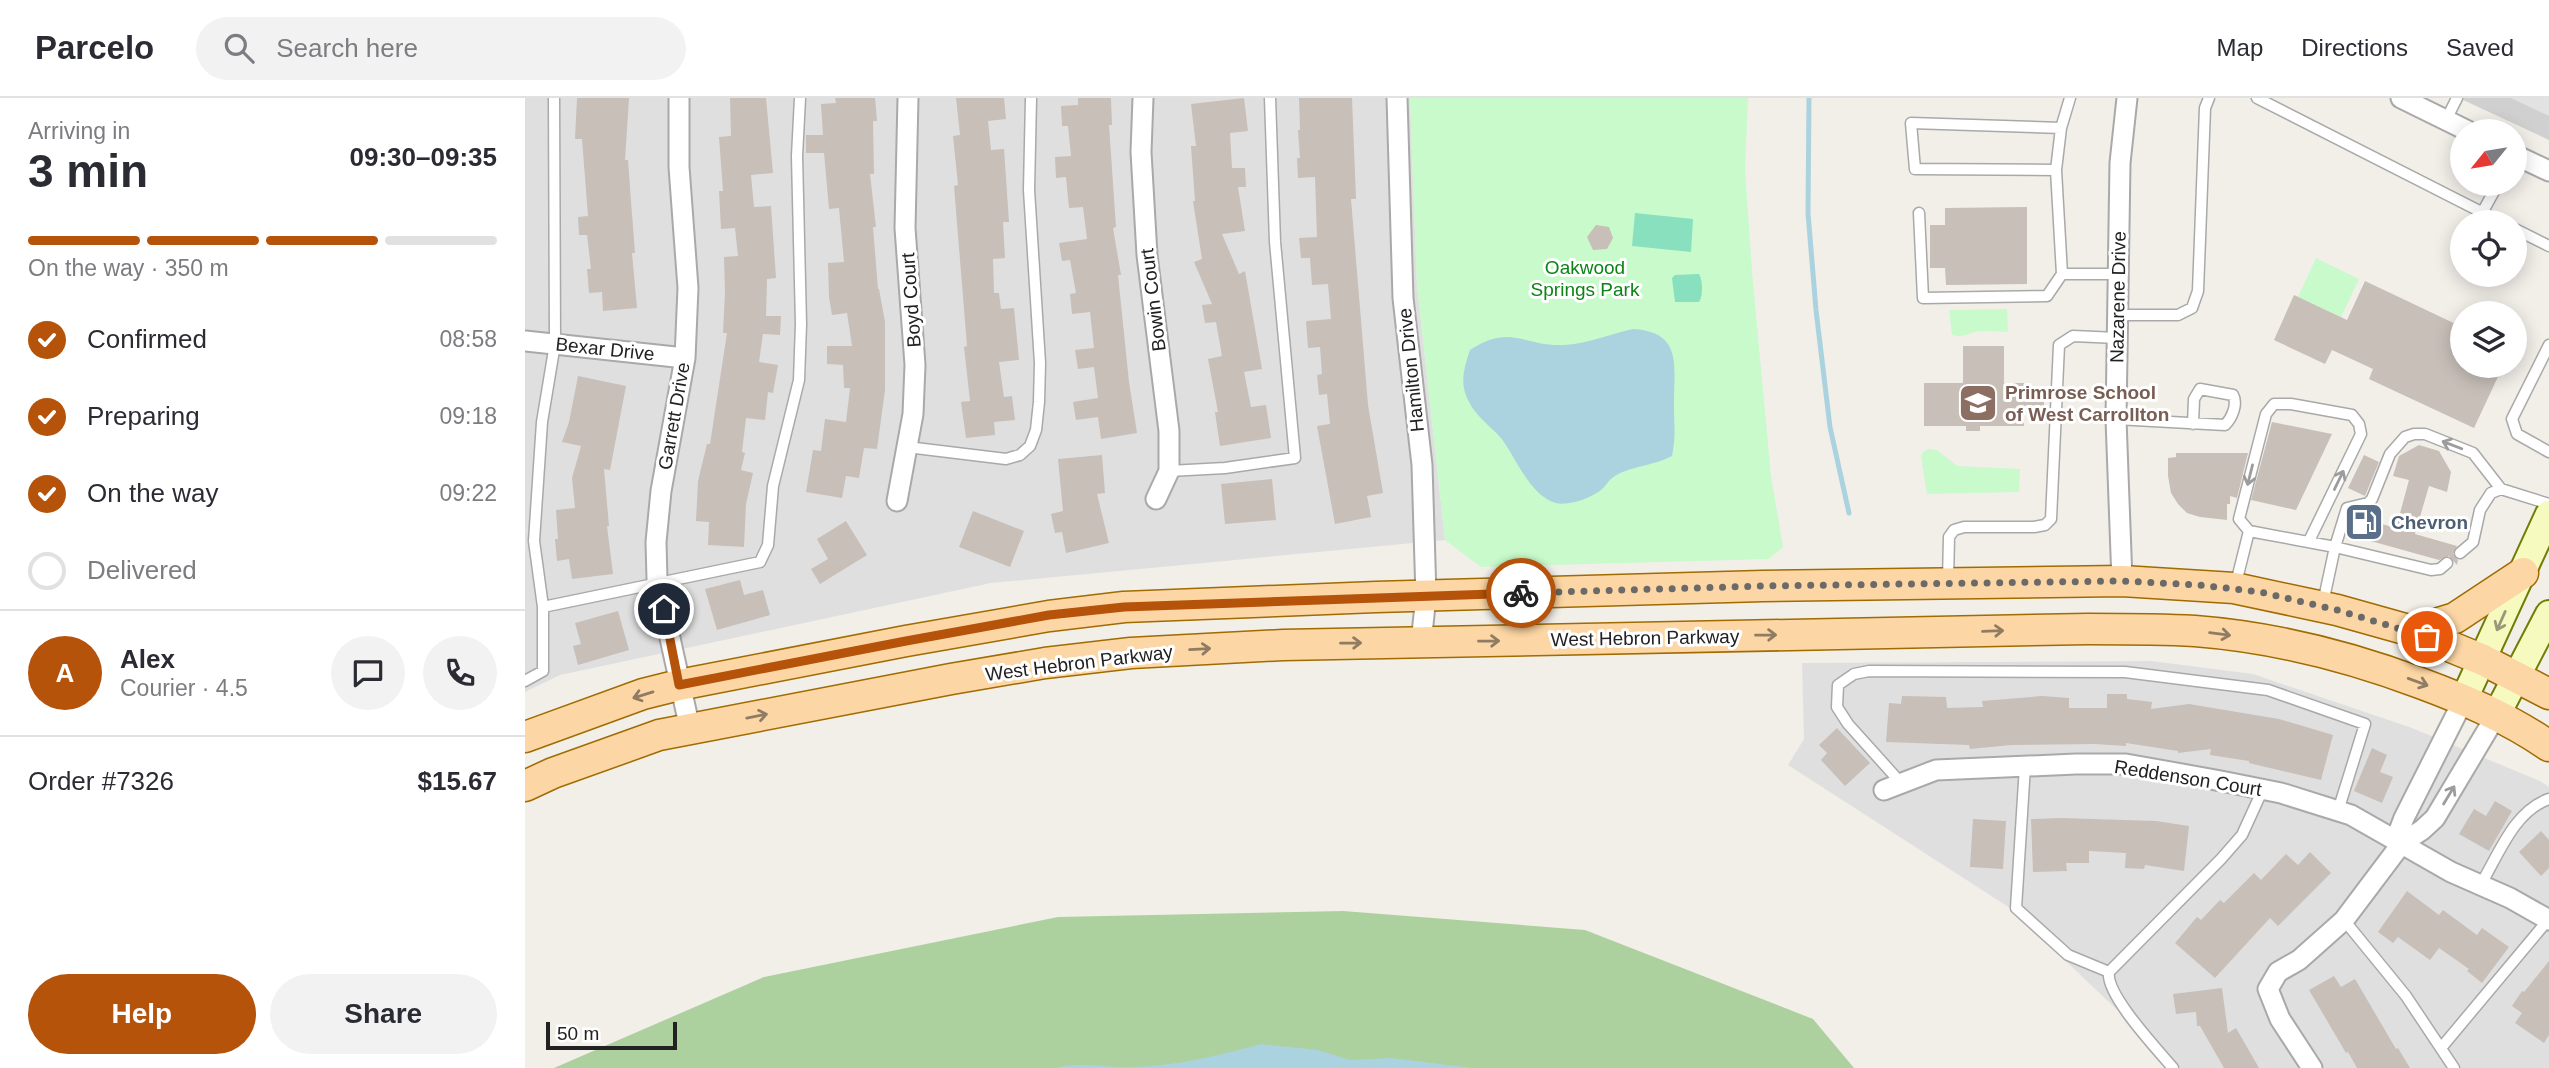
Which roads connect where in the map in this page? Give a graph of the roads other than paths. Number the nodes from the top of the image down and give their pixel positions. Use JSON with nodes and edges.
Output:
{"nodes":[{"id":1,"x":554,"y":98,"type":"edge"},
{"id":2,"x":680,"y":98,"type":"edge"},
{"id":3,"x":800,"y":98,"type":"edge"},
{"id":4,"x":908,"y":98,"type":"edge"},
{"id":5,"x":1031,"y":98,"type":"edge"},
{"id":6,"x":1143,"y":98,"type":"edge"},
{"id":7,"x":1270,"y":98,"type":"edge"},
{"id":8,"x":1397,"y":98,"type":"edge"},
{"id":9,"x":2070,"y":98,"type":"edge"},
{"id":10,"x":2127,"y":98,"type":"edge"},
{"id":11,"x":2209,"y":98,"type":"edge"},
{"id":12,"x":2257,"y":98,"type":"edge"},
{"id":13,"x":2401,"y":98,"type":"edge"},
{"id":14,"x":2457,"y":98,"type":"edge"},
{"id":15,"x":2446,"y":121,"type":"junction"},
{"id":16,"x":2450,"y":123,"type":"edge"},
{"id":17,"x":2061,"y":128,"type":"junction"},
{"id":18,"x":2527,"y":161,"type":"edge"},
{"id":19,"x":2056,"y":170,"type":"junction"},
{"id":20,"x":2549,"y":172,"type":"edge"},
{"id":21,"x":2476,"y":210,"type":"edge"},
{"id":22,"x":1919,"y":213,"type":"dead end"},
{"id":23,"x":2527,"y":235,"type":"edge"},
{"id":24,"x":2549,"y":246,"type":"edge"},
{"id":25,"x":2062,"y":274,"type":"junction"},
{"id":26,"x":2119,"y":274,"type":"junction"},
{"id":27,"x":2118,"y":315,"type":"junction"},
{"id":28,"x":2117,"y":338,"type":"junction"},
{"id":29,"x":525,"y":341,"type":"edge"},
{"id":30,"x":555,"y":344,"type":"junction"},
{"id":31,"x":2549,"y":345,"type":"edge"},
{"id":32,"x":685,"y":358,"type":"junction"},
{"id":33,"x":2116,"y":419,"type":"junction"},
{"id":34,"x":2193,"y":424,"type":"junction"},
{"id":35,"x":907,"y":447,"type":"junction"},
{"id":36,"x":2549,"y":452,"type":"edge"},
{"id":37,"x":1169,"y":471,"type":"junction"},
{"id":38,"x":2501,"y":489,"type":"junction"},
{"id":39,"x":1156,"y":499,"type":"dead end"},
{"id":40,"x":898,"y":501,"type":"dead end"},
{"id":41,"x":2549,"y":505,"type":"edge"},
{"id":42,"x":2549,"y":514,"type":"edge"},
{"id":43,"x":2249,"y":531,"type":"junction"},
{"id":44,"x":2309,"y":541,"type":"junction"},
{"id":45,"x":2335,"y":547,"type":"junction"},
{"id":46,"x":2460,"y":553,"type":"dead end"},
{"id":47,"x":2447,"y":562,"type":"dead end"},
{"id":48,"x":2523,"y":573,"type":"junction"},
{"id":49,"x":2122,"y":581,"type":"junction"},
{"id":50,"x":658,"y":584,"type":"junction"},
{"id":51,"x":1948,"y":584,"type":"junction"},
{"id":52,"x":2234,"y":588,"type":"junction"},
{"id":53,"x":1426,"y":596,"type":"junction"},
{"id":54,"x":543,"y":607,"type":"junction"},
{"id":55,"x":2322,"y":607,"type":"junction"},
{"id":56,"x":2549,"y":614,"type":"edge"},
{"id":57,"x":2412,"y":631,"type":"junction"},
{"id":58,"x":1421,"y":643,"type":"junction"},
{"id":59,"x":2483,"y":660,"type":"junction"},
{"id":60,"x":2518,"y":676,"type":"junction"},
{"id":61,"x":525,"y":681,"type":"edge"},
{"id":62,"x":679,"y":685,"type":"junction"},
{"id":63,"x":2549,"y":694,"type":"edge"},
{"id":64,"x":2464,"y":699,"type":"junction"},
{"id":65,"x":2497,"y":714,"type":"junction"},
{"id":66,"x":691,"y":729,"type":"junction"},
{"id":67,"x":525,"y":737,"type":"edge"},
{"id":68,"x":2549,"y":747,"type":"edge"},
{"id":69,"x":2025,"y":766,"type":"junction"},
{"id":70,"x":525,"y":786,"type":"edge"},
{"id":71,"x":1892,"y":786,"type":"joint"},
{"id":72,"x":2263,"y":789,"type":"junction"},
{"id":73,"x":2549,"y":799,"type":"edge"},
{"id":74,"x":2338,"y":811,"type":"junction"},
{"id":75,"x":2402,"y":843,"type":"junction"},
{"id":76,"x":2481,"y":884,"type":"junction"},
{"id":77,"x":2344,"y":920,"type":"junction"},
{"id":78,"x":2549,"y":920,"type":"edge"},
{"id":79,"x":2109,"y":972,"type":"junction"},
{"id":80,"x":2441,"y":1048,"type":"junction"},
{"id":81,"x":2173,"y":1068,"type":"edge"},
{"id":82,"x":2312,"y":1068,"type":"edge"},
{"id":83,"x":2454,"y":1068,"type":"edge"}],
"edges":[{"from":1,"to":30,"type":"lane"},
{"from":2,"to":32,"type":"street","name":"Garrett Drive"},
{"from":3,"to":50,"type":"lane"},
{"from":4,"to":35,"type":"street","name":"Boyd Court"},
{"from":5,"to":35,"type":"lane"},
{"from":6,"to":37,"type":"street","name":"Bowin Court"},
{"from":7,"to":37,"type":"lane"},
{"from":8,"to":53,"type":"street","name":"Hamilton Drive"},
{"from":9,"to":17,"type":"lane"},
{"from":10,"to":26,"type":"street","name":"Nazarene Drive"},
{"from":11,"to":27,"type":"lane"},
{"from":12,"to":21,"type":"lane"},
{"from":13,"to":15,"type":"street"},
{"from":14,"to":15,"type":"lane"},
{"from":15,"to":16,"type":"street"},
{"from":17,"to":19,"type":"lane"},
{"from":17,"to":19,"type":"lane"},
{"from":18,"to":20,"type":"street"},
{"from":19,"to":25,"type":"lane"},
{"from":22,"to":25,"type":"lane"},
{"from":23,"to":24,"type":"lane"},
{"from":25,"to":26,"type":"lane"},
{"from":26,"to":27,"type":"street","name":"Nazarene Drive"},
{"from":27,"to":28,"type":"street","name":"Nazarene Drive"},
{"from":28,"to":33,"type":"street","name":"Nazarene Drive"},
{"from":28,"to":51,"type":"lane"},
{"from":29,"to":30,"type":"street","name":"Bexar Drive"},
{"from":30,"to":32,"type":"street","name":"Bexar Drive"},
{"from":30,"to":54,"type":"lane"},
{"from":31,"to":36,"type":"lane"},
{"from":32,"to":50,"type":"street","name":"Garrett Drive"},
{"from":33,"to":34,"type":"lane"},
{"from":33,"to":49,"type":"street","name":"Nazarene Drive"},
{"from":34,"to":34,"type":"lane"},
{"from":35,"to":40,"type":"street","name":"Boyd Court"},
{"from":37,"to":39,"type":"street","name":"Bowin Court"},
{"from":38,"to":41,"type":"lane"},
{"from":38,"to":45,"type":"lane","one_way":true},
{"from":38,"to":46,"type":"lane"},
{"from":42,"to":48,"type":"street"},
{"from":43,"to":44,"type":"lane"},
{"from":44,"to":43,"type":"lane","one_way":true},
{"from":43,"to":52,"type":"lane"},
{"from":44,"to":45,"type":"lane"},
{"from":45,"to":47,"type":"lane"},
{"from":45,"to":55,"type":"lane"},
{"from":48,"to":57,"type":"main road"},
{"from":48,"to":59,"type":"street","one_way":true},
{"from":49,"to":51,"type":"main road"},
{"from":49,"to":52,"type":"main road"},
{"from":50,"to":54,"type":"lane"},
{"from":50,"to":62,"type":"street","name":"Garrett Drive"},
{"from":51,"to":53,"type":"main road"},
{"from":52,"to":55,"type":"main road"},
{"from":53,"to":58,"type":"street","name":"Hamilton Drive"},
{"from":53,"to":62,"type":"main road"},
{"from":54,"to":61,"type":"lane"},
{"from":55,"to":57,"type":"main road"},
{"from":56,"to":60,"type":"street"},
{"from":57,"to":59,"type":"main road"},
{"from":58,"to":64,"type":"main road","name":"West Hebron Parkway","one_way":true},
{"from":66,"to":58,"type":"main road","name":"West Hebron Parkway","one_way":true},
{"from":59,"to":60,"type":"main road"},
{"from":59,"to":64,"type":"street"},
{"from":60,"to":63,"type":"main road"},
{"from":60,"to":65,"type":"street"},
{"from":62,"to":66,"type":"street","name":"Garrett Drive"},
{"from":62,"to":67,"type":"main road","one_way":true},
{"from":64,"to":65,"type":"main road","name":"West Hebron Parkway"},
{"from":64,"to":75,"type":"street"},
{"from":65,"to":68,"type":"main road","name":"West Hebron Parkway"},
{"from":75,"to":65,"type":"street","one_way":true},
{"from":66,"to":70,"type":"main road","name":"West Hebron Parkway"},
{"from":69,"to":71,"type":"street","name":"Reddenson Court"},
{"from":69,"to":72,"type":"street","name":"Reddenson Court"},
{"from":69,"to":79,"type":"lane"},
{"from":71,"to":74,"type":"lane"},
{"from":72,"to":74,"type":"street","name":"Reddenson Court"},
{"from":72,"to":79,"type":"lane"},
{"from":73,"to":76,"type":"lane"},
{"from":74,"to":75,"type":"street","name":"Reddenson Court"},
{"from":75,"to":76,"type":"street","name":"Reddenson Court"},
{"from":75,"to":77,"type":"street"},
{"from":76,"to":78,"type":"street","name":"Reddenson Court"},
{"from":77,"to":80,"type":"lane"},
{"from":77,"to":82,"type":"street"},
{"from":78,"to":80,"type":"lane"},
{"from":79,"to":81,"type":"lane"},
{"from":80,"to":83,"type":"lane"}]}
